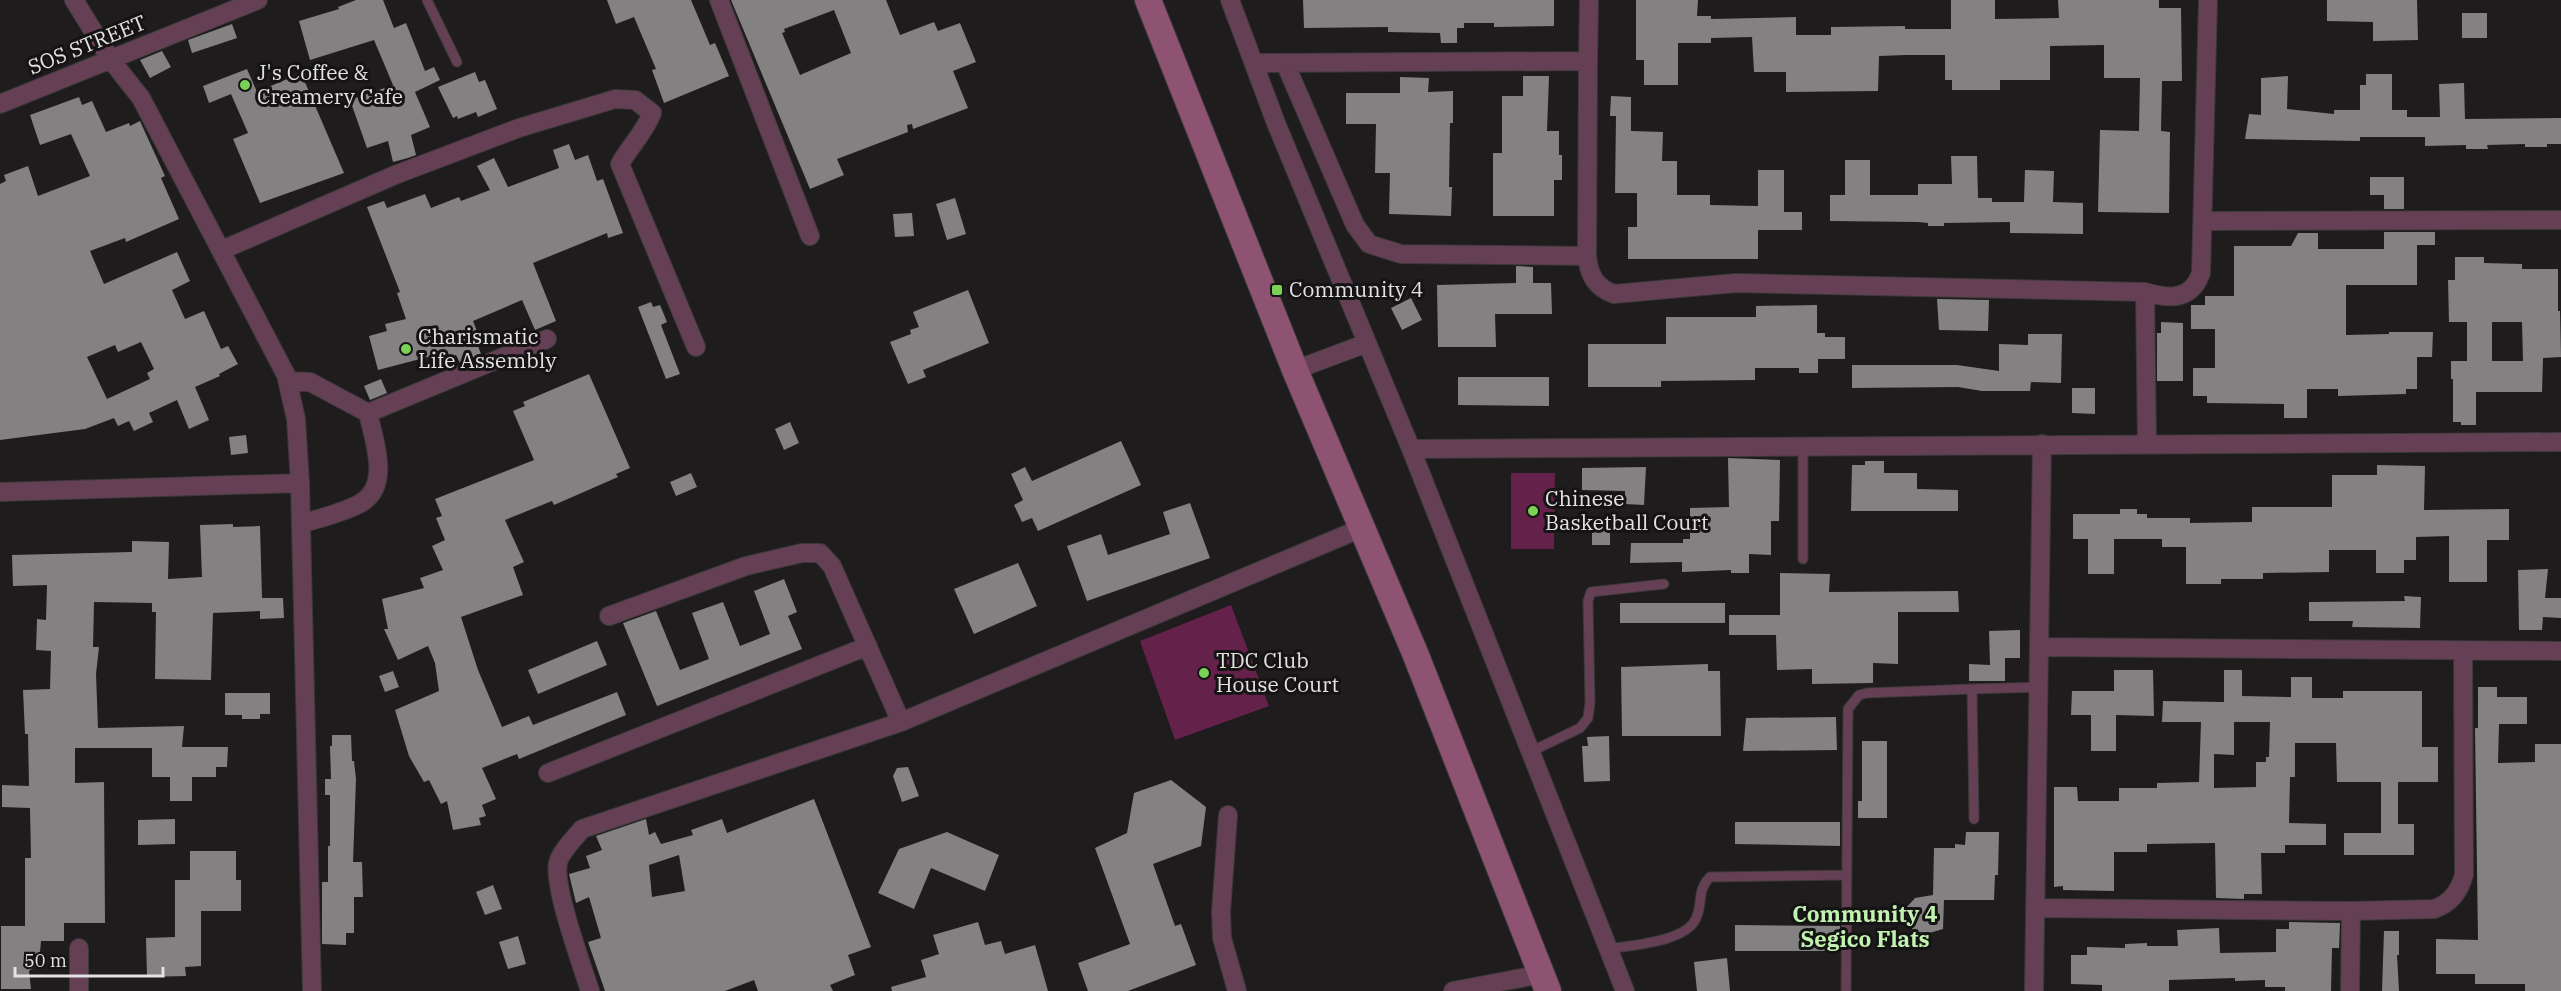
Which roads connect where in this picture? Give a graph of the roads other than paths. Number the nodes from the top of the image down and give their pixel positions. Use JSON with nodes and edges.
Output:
{"nodes":[{"id":1,"x":74,"y":0,"type":"edge"},
{"id":2,"x":258,"y":0,"type":"edge"},
{"id":3,"x":427,"y":0,"type":"edge"},
{"id":4,"x":719,"y":0,"type":"edge"},
{"id":5,"x":1148,"y":0,"type":"edge"},
{"id":6,"x":1230,"y":0,"type":"edge"},
{"id":7,"x":1589,"y":0,"type":"edge"},
{"id":8,"x":2208,"y":0,"type":"edge"},
{"id":9,"x":111,"y":60,"type":"junction"},
{"id":10,"x":1588,"y":61,"type":"junction"},
{"id":11,"x":457,"y":62,"type":"dead end"},
{"id":12,"x":1256,"y":63,"type":"junction"},
{"id":13,"x":1285,"y":63,"type":"junction"},
{"id":14,"x":0,"y":104,"type":"edge"},
{"id":15,"x":2561,"y":220,"type":"edge"},
{"id":16,"x":2203,"y":221,"type":"junction"},
{"id":17,"x":810,"y":236,"type":"dead end"},
{"id":18,"x":222,"y":250,"type":"junction"},
{"id":19,"x":1587,"y":256,"type":"junction"},
{"id":20,"x":2145,"y":292,"type":"junction"},
{"id":21,"x":547,"y":339,"type":"dead end"},
{"id":22,"x":1367,"y":343,"type":"junction"},
{"id":23,"x":696,"y":348,"type":"dead end"},
{"id":24,"x":1295,"y":370,"type":"junction"},
{"id":25,"x":288,"y":381,"type":"junction"},
{"id":26,"x":368,"y":413,"type":"junction"},
{"id":27,"x":2561,"y":442,"type":"edge"},
{"id":28,"x":2042,"y":444,"type":"junction"},
{"id":29,"x":1803,"y":445,"type":"junction"},
{"id":30,"x":2147,"y":445,"type":"junction"},
{"id":31,"x":1411,"y":449,"type":"junction"},
{"id":32,"x":300,"y":483,"type":"junction"},
{"id":33,"x":0,"y":492,"type":"edge"},
{"id":34,"x":301,"y":525,"type":"junction"},
{"id":35,"x":1362,"y":528,"type":"junction"},
{"id":36,"x":1803,"y":559,"type":"dead end"},
{"id":37,"x":1664,"y":584,"type":"dead end"},
{"id":38,"x":609,"y":616,"type":"dead end"},
{"id":39,"x":868,"y":646,"type":"junction"},
{"id":40,"x":2040,"y":647,"type":"junction"},
{"id":41,"x":2463,"y":651,"type":"junction"},
{"id":42,"x":2561,"y":651,"type":"edge"},
{"id":43,"x":2039,"y":687,"type":"junction"},
{"id":44,"x":1972,"y":689,"type":"junction"},
{"id":45,"x":901,"y":722,"type":"junction"},
{"id":46,"x":1530,"y":752,"type":"junction"},
{"id":47,"x":548,"y":773,"type":"dead end"},
{"id":48,"x":1228,"y":815,"type":"dead end"},
{"id":49,"x":1974,"y":819,"type":"dead end"},
{"id":50,"x":1846,"y":876,"type":"junction"},
{"id":51,"x":2036,"y":908,"type":"junction"},
{"id":52,"x":2351,"y":911,"type":"junction"},
{"id":53,"x":79,"y":948,"type":"dead end"},
{"id":54,"x":1608,"y":949,"type":"junction"},
{"id":55,"x":1545,"y":983,"type":"edge"},
{"id":56,"x":79,"y":991,"type":"edge"},
{"id":57,"x":312,"y":991,"type":"edge"},
{"id":58,"x":590,"y":991,"type":"edge"},
{"id":59,"x":1237,"y":991,"type":"edge"},
{"id":60,"x":1453,"y":991,"type":"edge"},
{"id":61,"x":1625,"y":991,"type":"edge"},
{"id":62,"x":1846,"y":991,"type":"edge"},
{"id":63,"x":2034,"y":991,"type":"edge"},
{"id":64,"x":2350,"y":991,"type":"edge"}],
"edges":[{"from":1,"to":9,"type":"street"},
{"from":2,"to":9,"type":"street","name":"SOS STREET"},
{"from":3,"to":11,"type":"lane"},
{"from":4,"to":17,"type":"street"},
{"from":5,"to":24,"type":"main road"},
{"from":6,"to":12,"type":"street"},
{"from":7,"to":10,"type":"street"},
{"from":8,"to":16,"type":"street"},
{"from":9,"to":14,"type":"street","name":"SOS STREET"},
{"from":9,"to":18,"type":"street"},
{"from":10,"to":13,"type":"street"},
{"from":10,"to":19,"type":"street"},
{"from":12,"to":13,"type":"street"},
{"from":12,"to":22,"type":"street"},
{"from":13,"to":19,"type":"street"},
{"from":15,"to":16,"type":"street"},
{"from":16,"to":20,"type":"street"},
{"from":18,"to":23,"type":"street"},
{"from":18,"to":25,"type":"street"},
{"from":19,"to":20,"type":"street"},
{"from":20,"to":30,"type":"street"},
{"from":21,"to":26,"type":"street"},
{"from":22,"to":24,"type":"street"},
{"from":22,"to":31,"type":"street"},
{"from":24,"to":35,"type":"main road"},
{"from":25,"to":26,"type":"street"},
{"from":25,"to":32,"type":"street"},
{"from":26,"to":34,"type":"street"},
{"from":27,"to":30,"type":"street"},
{"from":28,"to":29,"type":"street"},
{"from":28,"to":30,"type":"street"},
{"from":28,"to":40,"type":"street"},
{"from":29,"to":31,"type":"street"},
{"from":29,"to":36,"type":"lane"},
{"from":31,"to":46,"type":"street"},
{"from":32,"to":33,"type":"street"},
{"from":32,"to":34,"type":"street"},
{"from":34,"to":57,"type":"street"},
{"from":35,"to":45,"type":"street"},
{"from":35,"to":55,"type":"main road"},
{"from":37,"to":46,"type":"lane"},
{"from":38,"to":39,"type":"street"},
{"from":39,"to":45,"type":"street"},
{"from":39,"to":47,"type":"street"},
{"from":40,"to":41,"type":"street"},
{"from":40,"to":43,"type":"street"},
{"from":41,"to":42,"type":"street"},
{"from":41,"to":52,"type":"street"},
{"from":43,"to":44,"type":"lane"},
{"from":43,"to":51,"type":"street"},
{"from":44,"to":49,"type":"lane"},
{"from":44,"to":50,"type":"lane"},
{"from":45,"to":58,"type":"street"},
{"from":46,"to":54,"type":"street"},
{"from":48,"to":59,"type":"street"},
{"from":50,"to":54,"type":"lane"},
{"from":50,"to":62,"type":"lane"},
{"from":51,"to":52,"type":"street"},
{"from":51,"to":63,"type":"street"},
{"from":52,"to":64,"type":"street"},
{"from":53,"to":56,"type":"street"},
{"from":54,"to":61,"type":"street"},
{"from":55,"to":60,"type":"street"}]}
